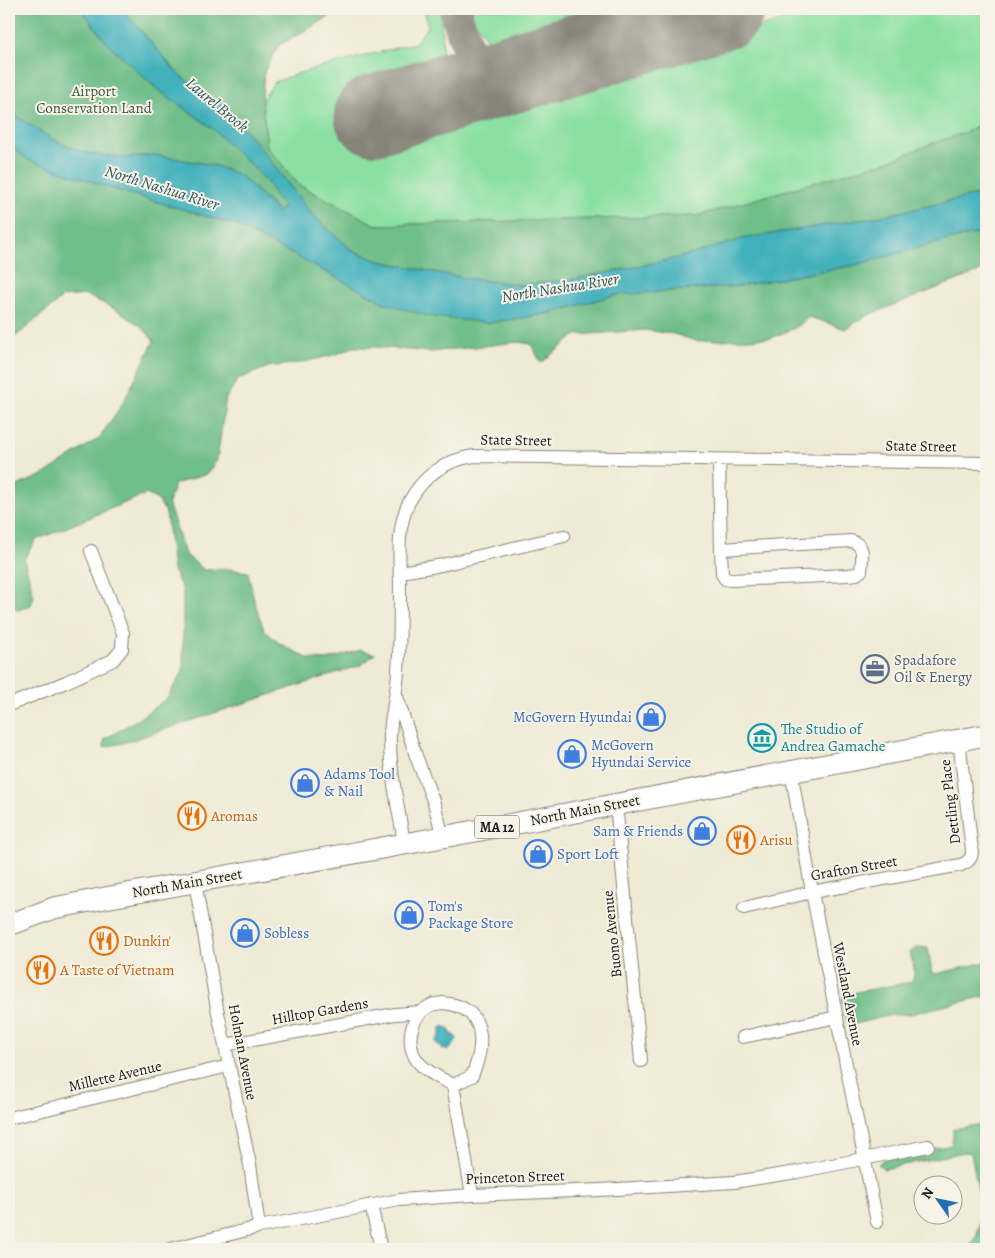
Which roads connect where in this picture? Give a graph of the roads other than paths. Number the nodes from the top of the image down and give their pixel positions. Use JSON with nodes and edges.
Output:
{"nodes":[{"id":1,"x":719,"y":460,"type":"junction"},
{"id":2,"x":986,"y":463,"type":"edge"},
{"id":3,"x":564,"y":536,"type":"dead end"},
{"id":4,"x":721,"y":549,"type":"junction"},
{"id":5,"x":91,"y":551,"type":"dead end"},
{"id":6,"x":400,"y":572,"type":"junction"},
{"id":7,"x":396,"y":694,"type":"junction"},
{"id":8,"x":9,"y":705,"type":"edge"},
{"id":9,"x":986,"y":735,"type":"edge"},
{"id":10,"x":959,"y":740,"type":"junction"},
{"id":11,"x":791,"y":771,"type":"junction"},
{"id":12,"x":616,"y":804,"type":"junction"},
{"id":13,"x":442,"y":837,"type":"junction"},
{"id":14,"x":404,"y":844,"type":"junction"},
{"id":15,"x":970,"y":859,"type":"joint"},
{"id":16,"x":195,"y":882,"type":"junction"},
{"id":17,"x":812,"y":892,"type":"junction"},
{"id":18,"x":744,"y":908,"type":"dead end"},
{"id":19,"x":9,"y":925,"type":"edge"},
{"id":20,"x":421,"y":1012,"type":"junction"},
{"id":21,"x":837,"y":1017,"type":"junction"},
{"id":22,"x":743,"y":1037,"type":"dead end"},
{"id":23,"x":225,"y":1045,"type":"junction"},
{"id":24,"x":641,"y":1062,"type":"dead end"},
{"id":25,"x":229,"y":1066,"type":"junction"},
{"id":26,"x":453,"y":1085,"type":"junction"},
{"id":27,"x":9,"y":1118,"type":"edge"},
{"id":28,"x":928,"y":1146,"type":"dead end"},
{"id":29,"x":863,"y":1158,"type":"junction"},
{"id":30,"x":472,"y":1194,"type":"junction"},
{"id":31,"x":371,"y":1205,"type":"junction"},
{"id":32,"x":876,"y":1222,"type":"dead end"},
{"id":33,"x":259,"y":1228,"type":"junction"},
{"id":34,"x":223,"y":1243,"type":"edge"},
{"id":35,"x":171,"y":1249,"type":"edge"},
{"id":36,"x":381,"y":1249,"type":"edge"}],
"edges":[{"from":1,"to":2,"type":"street","name":"State Street"},
{"from":1,"to":4,"type":"street"},
{"from":1,"to":6,"type":"street","name":"State Street"},
{"from":3,"to":6,"type":"street"},
{"from":4,"to":4,"type":"street"},
{"from":5,"to":8,"type":"street"},
{"from":6,"to":7,"type":"street","name":"State Street"},
{"from":7,"to":13,"type":"street"},
{"from":7,"to":14,"type":"street","name":"State Street"},
{"from":9,"to":10,"type":"highway","name":"North Main Street","number":"MA 12"},
{"from":10,"to":11,"type":"highway","name":"North Main Street","number":"MA 12"},
{"from":10,"to":15,"type":"street","name":"Dettling Place"},
{"from":11,"to":12,"type":"highway","name":"North Main Street","number":"MA 12"},
{"from":11,"to":17,"type":"street","name":"Westland Avenue"},
{"from":12,"to":13,"type":"highway","name":"North Main Street","number":"MA 12"},
{"from":12,"to":24,"type":"street","name":"Buono Avenue"},
{"from":13,"to":14,"type":"highway","name":"North Main Street","number":"MA 12"},
{"from":14,"to":16,"type":"highway","name":"North Main Street","number":"MA 12"},
{"from":15,"to":17,"type":"street","name":"Grafton Street"},
{"from":16,"to":19,"type":"highway","name":"North Main Street","number":"MA 12"},
{"from":16,"to":23,"type":"street","name":"Holman Avenue"},
{"from":17,"to":18,"type":"street","name":"Grafton Street"},
{"from":17,"to":21,"type":"street","name":"Westland Avenue"},
{"from":20,"to":23,"type":"street","name":"Hilltop Gardens"},
{"from":20,"to":26,"type":"street"},
{"from":20,"to":26,"type":"street"},
{"from":21,"to":22,"type":"street"},
{"from":21,"to":29,"type":"street","name":"Westland Avenue"},
{"from":23,"to":25,"type":"street","name":"Holman Avenue"},
{"from":25,"to":27,"type":"street","name":"Millette Avenue"},
{"from":25,"to":33,"type":"street","name":"Holman Avenue"},
{"from":26,"to":30,"type":"street"},
{"from":28,"to":29,"type":"street","name":"Princeton Street"},
{"from":29,"to":30,"type":"street","name":"Princeton Street"},
{"from":29,"to":32,"type":"street","name":"Westland Avenue"},
{"from":30,"to":31,"type":"street","name":"Princeton Street"},
{"from":31,"to":33,"type":"street","name":"Princeton Street"},
{"from":31,"to":36,"type":"street"},
{"from":33,"to":34,"type":"street","name":"Princeton Street"},
{"from":34,"to":35,"type":"street","name":"Princeton Street"}]}
